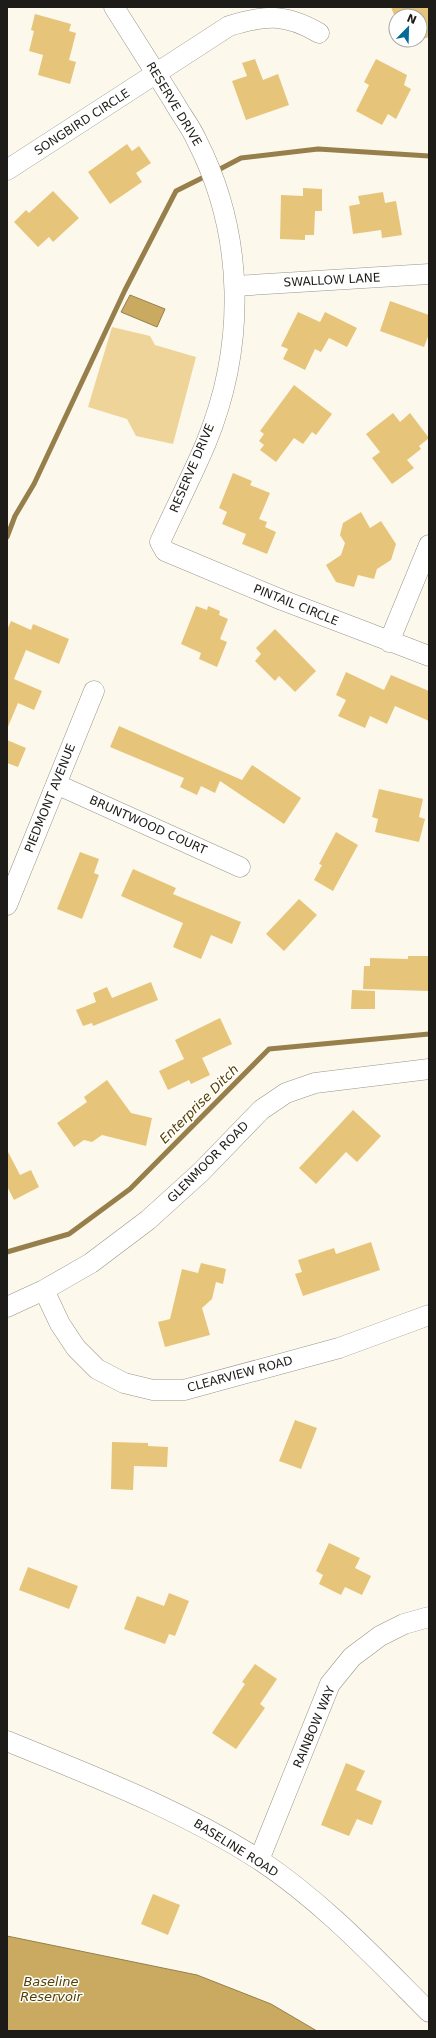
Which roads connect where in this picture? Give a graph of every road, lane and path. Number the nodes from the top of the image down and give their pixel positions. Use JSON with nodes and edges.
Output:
{"nodes":[{"id":1,"x":114,"y":7,"type":"edge"},
{"id":2,"x":319,"y":33,"type":"dead end"},
{"id":3,"x":156,"y":73,"type":"junction"},
{"id":4,"x":7,"y":170,"type":"edge"},
{"id":5,"x":429,"y":274,"type":"edge"},
{"id":6,"x":235,"y":286,"type":"junction"},
{"id":7,"x":429,"y":545,"type":"edge"},
{"id":8,"x":165,"y":551,"type":"joint"},
{"id":9,"x":389,"y":642,"type":"junction"},
{"id":10,"x":429,"y":656,"type":"edge"},
{"id":11,"x":94,"y":691,"type":"dead end"},
{"id":12,"x":56,"y":784,"type":"junction"},
{"id":13,"x":240,"y":867,"type":"dead end"},
{"id":14,"x":7,"y":905,"type":"edge"},
{"id":15,"x":429,"y":1069,"type":"edge"},
{"id":16,"x":44,"y":1290,"type":"junction"},
{"id":17,"x":7,"y":1307,"type":"edge"},
{"id":18,"x":429,"y":1315,"type":"edge"},
{"id":19,"x":429,"y":1617,"type":"edge"},
{"id":20,"x":7,"y":1741,"type":"edge"},
{"id":21,"x":259,"y":1860,"type":"junction"},
{"id":22,"x":425,"y":2000,"type":"edge"}],
"edges":[{"from":1,"to":3,"type":"street","name":"RESERVE DRIVE"},
{"from":2,"to":3,"type":"street","name":"SONGBIRD CIRCLE"},
{"from":3,"to":4,"type":"street","name":"SONGBIRD CIRCLE"},
{"from":3,"to":6,"type":"street","name":"RESERVE DRIVE"},
{"from":5,"to":6,"type":"street","name":"SWALLOW LANE"},
{"from":6,"to":8,"type":"street","name":"RESERVE DRIVE"},
{"from":7,"to":9,"type":"street"},
{"from":8,"to":9,"type":"street","name":"PINTAIL CIRCLE"},
{"from":9,"to":10,"type":"street","name":"PINTAIL CIRCLE"},
{"from":11,"to":12,"type":"street","name":"PIEDMONT AVENUE"},
{"from":12,"to":13,"type":"street","name":"BRUNTWOOD COURT"},
{"from":12,"to":14,"type":"street","name":"PIEDMONT AVENUE"},
{"from":15,"to":16,"type":"street","name":"GLENMOOR ROAD"},
{"from":16,"to":17,"type":"street","name":"GLENMOOR ROAD"},
{"from":16,"to":18,"type":"street","name":"CLEARVIEW ROAD"},
{"from":19,"to":21,"type":"street","name":"RAINBOW WAY"},
{"from":20,"to":21,"type":"street","name":"BASELINE ROAD"},
{"from":21,"to":22,"type":"street","name":"BASELINE ROAD"}]}
